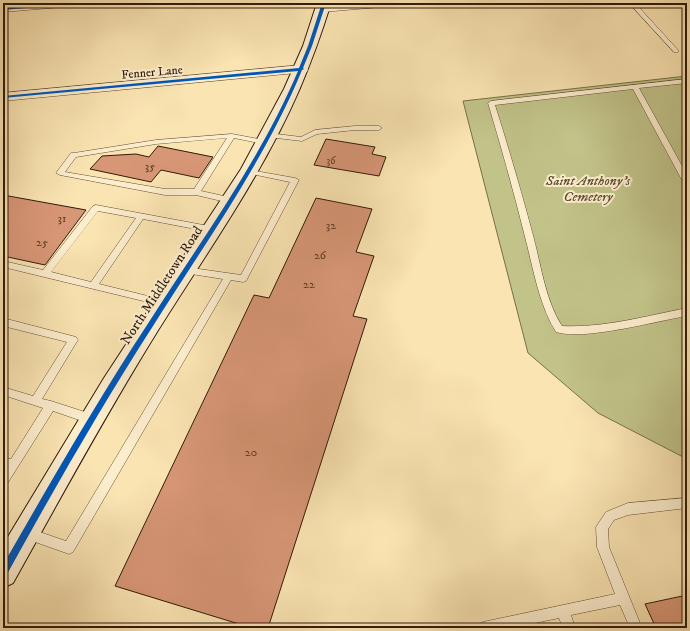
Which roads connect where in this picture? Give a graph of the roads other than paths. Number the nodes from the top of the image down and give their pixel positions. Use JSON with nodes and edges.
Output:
{"nodes":[{"id":1,"x":74,"y":3,"type":"edge"},
{"id":2,"x":392,"y":3,"type":"edge"},
{"id":3,"x":632,"y":3,"type":"edge"},
{"id":4,"x":323,"y":6,"type":"edge"},
{"id":5,"x":3,"y":9,"type":"edge"},
{"id":6,"x":676,"y":50,"type":"dead end"},
{"id":7,"x":302,"y":69,"type":"junction"},
{"id":8,"x":687,"y":81,"type":"edge"},
{"id":9,"x":635,"y":86,"type":"junction"},
{"id":10,"x":3,"y":97,"type":"edge"},
{"id":11,"x":379,"y":128,"type":"dead end"},
{"id":12,"x":232,"y":136,"type":"junction"},
{"id":13,"x":266,"y":138,"type":"junction"},
{"id":14,"x":247,"y":171,"type":"junction"},
{"id":15,"x":687,"y":182,"type":"edge"},
{"id":16,"x":196,"y":192,"type":"junction"},
{"id":17,"x":230,"y":200,"type":"junction"},
{"id":18,"x":141,"y":216,"type":"junction"},
{"id":19,"x":211,"y":230,"type":"junction"},
{"id":20,"x":3,"y":264,"type":"edge"},
{"id":21,"x":185,"y":270,"type":"junction"},
{"id":22,"x":45,"y":274,"type":"junction"},
{"id":23,"x":229,"y":276,"type":"junction"},
{"id":24,"x":93,"y":286,"type":"junction"},
{"id":25,"x":164,"y":303,"type":"junction"},
{"id":26,"x":687,"y":312,"type":"edge"},
{"id":27,"x":3,"y":322,"type":"edge"},
{"id":28,"x":3,"y":392,"type":"edge"},
{"id":29,"x":35,"y":402,"type":"junction"},
{"id":30,"x":51,"y":405,"type":"junction"},
{"id":31,"x":91,"y":419,"type":"junction"},
{"id":32,"x":8,"y":463,"type":"edge"},
{"id":33,"x":3,"y":480,"type":"edge"},
{"id":34,"x":687,"y":503,"type":"edge"},
{"id":35,"x":26,"y":533,"type":"junction"},
{"id":36,"x":3,"y":573,"type":"edge"},
{"id":37,"x":623,"y":598,"type":"junction"},
{"id":38,"x":563,"y":611,"type":"junction"},
{"id":39,"x":500,"y":626,"type":"edge"},
{"id":40,"x":483,"y":628,"type":"edge"},
{"id":41,"x":569,"y":628,"type":"edge"},
{"id":42,"x":636,"y":628,"type":"edge"}],
"edges":[{"from":1,"to":5,"type":"street"},
{"from":2,"to":4,"type":"street"},
{"from":3,"to":6,"type":"lane"},
{"from":4,"to":7,"type":"street","name":"North Middletown Road"},
{"from":7,"to":10,"type":"street","name":"Fenner Lane"},
{"from":7,"to":13,"type":"street","name":"North Middletown Road"},
{"from":8,"to":9,"type":"lane"},
{"from":9,"to":15,"type":"lane"},
{"from":9,"to":26,"type":"lane"},
{"from":11,"to":13,"type":"lane"},
{"from":12,"to":13,"type":"lane"},
{"from":12,"to":16,"type":"lane"},
{"from":12,"to":16,"type":"lane"},
{"from":13,"to":14,"type":"street","name":"North Middletown Road"},
{"from":14,"to":17,"type":"street","name":"North Middletown Road"},
{"from":14,"to":23,"type":"lane"},
{"from":16,"to":17,"type":"lane"},
{"from":17,"to":19,"type":"street","name":"North Middletown Road"},
{"from":18,"to":19,"type":"lane"},
{"from":18,"to":22,"type":"lane"},
{"from":18,"to":24,"type":"lane"},
{"from":19,"to":21,"type":"street","name":"North Middletown Road"},
{"from":20,"to":22,"type":"lane"},
{"from":21,"to":23,"type":"lane"},
{"from":21,"to":25,"type":"street","name":"North Middletown Road"},
{"from":22,"to":24,"type":"lane"},
{"from":23,"to":35,"type":"lane"},
{"from":24,"to":25,"type":"lane"},
{"from":25,"to":31,"type":"street","name":"North Middletown Road"},
{"from":27,"to":29,"type":"lane"},
{"from":28,"to":29,"type":"lane"},
{"from":29,"to":30,"type":"lane"},
{"from":30,"to":31,"type":"lane"},
{"from":30,"to":32,"type":"lane"},
{"from":31,"to":35,"type":"street","name":"North Middletown Road"},
{"from":32,"to":33,"type":"lane"},
{"from":34,"to":37,"type":"lane"},
{"from":35,"to":36,"type":"street","name":"North Middletown Road"},
{"from":37,"to":38,"type":"lane"},
{"from":37,"to":42,"type":"lane"},
{"from":38,"to":39,"type":"lane"},
{"from":38,"to":41,"type":"lane"},
{"from":39,"to":40,"type":"lane"}]}
